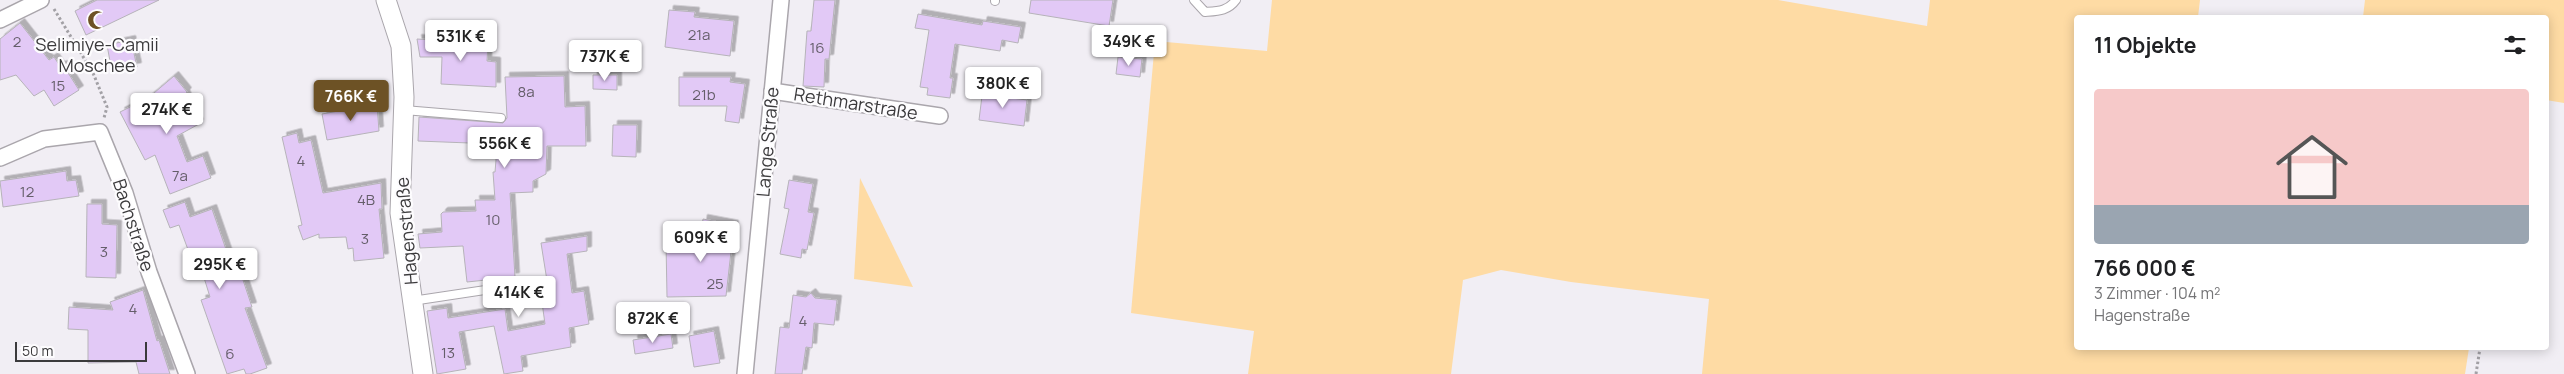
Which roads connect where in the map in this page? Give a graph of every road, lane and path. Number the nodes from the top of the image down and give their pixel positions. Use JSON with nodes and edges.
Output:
{"nodes":[{"id":1,"x":386,"y":0,"type":"edge"},
{"id":2,"x":781,"y":0,"type":"edge"},
{"id":3,"x":1194,"y":0,"type":"edge"},
{"id":4,"x":1236,"y":0,"type":"edge"},
{"id":5,"x":47,"y":4,"type":"edge"},
{"id":6,"x":0,"y":20,"type":"edge"},
{"id":7,"x":772,"y":91,"type":"junction"},
{"id":8,"x":404,"y":110,"type":"junction"},
{"id":9,"x":940,"y":116,"type":"dead end"},
{"id":10,"x":501,"y":118,"type":"dead end"},
{"id":11,"x":100,"y":132,"type":"junction"},
{"id":12,"x":0,"y":158,"type":"edge"},
{"id":13,"x":524,"y":284,"type":"dead end"},
{"id":14,"x":412,"y":301,"type":"junction"},
{"id":15,"x":2480,"y":350,"type":"edge"},
{"id":16,"x":187,"y":374,"type":"edge"},
{"id":17,"x":423,"y":374,"type":"edge"},
{"id":18,"x":745,"y":374,"type":"edge"},
{"id":19,"x":2476,"y":374,"type":"edge"}],
"edges":[{"from":1,"to":8,"type":"street","name":"Hagenstraße"},
{"from":2,"to":7,"type":"street","name":"Lange Straße"},
{"from":3,"to":4,"type":"lane"},
{"from":5,"to":6,"type":"street"},
{"from":5,"to":11,"type":"path"},
{"from":7,"to":9,"type":"street","name":"Rethmarstraße"},
{"from":7,"to":18,"type":"street","name":"Lange Straße"},
{"from":8,"to":10,"type":"lane"},
{"from":8,"to":14,"type":"street","name":"Hagenstraße"},
{"from":11,"to":12,"type":"street"},
{"from":11,"to":16,"type":"street","name":"Bachstraße"},
{"from":13,"to":14,"type":"lane"},
{"from":14,"to":17,"type":"street","name":"Hagenstraße"},
{"from":15,"to":19,"type":"path"}]}
